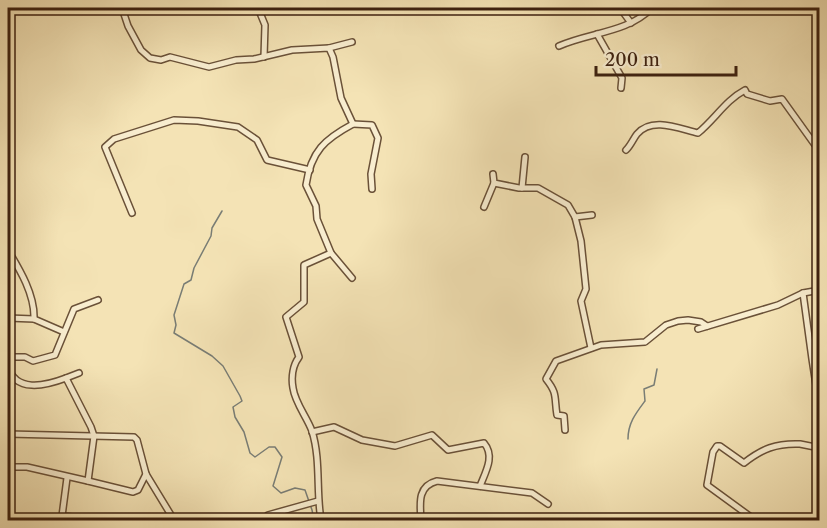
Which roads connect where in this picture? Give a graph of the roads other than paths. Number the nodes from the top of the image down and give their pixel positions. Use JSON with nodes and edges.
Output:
{"nodes":[{"id":1,"x":122,"y":8,"type":"edge"},
{"id":2,"x":258,"y":8,"type":"edge"},
{"id":3,"x":620,"y":8,"type":"edge"},
{"id":4,"x":652,"y":8,"type":"edge"},
{"id":5,"x":632,"y":23,"type":"junction"},
{"id":6,"x":597,"y":34,"type":"junction"},
{"id":7,"x":352,"y":42,"type":"dead end"},
{"id":8,"x":559,"y":46,"type":"dead end"},
{"id":9,"x":329,"y":48,"type":"junction"},
{"id":10,"x":264,"y":57,"type":"junction"},
{"id":11,"x":621,"y":88,"type":"dead end"},
{"id":12,"x":353,"y":124,"type":"junction"},
{"id":13,"x":626,"y":150,"type":"dead end"},
{"id":14,"x":819,"y":152,"type":"edge"},
{"id":15,"x":525,"y":157,"type":"dead end"},
{"id":16,"x":310,"y":170,"type":"junction"},
{"id":17,"x":493,"y":174,"type":"dead end"},
{"id":18,"x":494,"y":183,"type":"junction"},
{"id":19,"x":522,"y":188,"type":"junction"},
{"id":20,"x":372,"y":189,"type":"dead end"},
{"id":21,"x":484,"y":207,"type":"dead end"},
{"id":22,"x":132,"y":213,"type":"dead end"},
{"id":23,"x":592,"y":215,"type":"dead end"},
{"id":24,"x":575,"y":217,"type":"junction"},
{"id":25,"x":8,"y":250,"type":"edge"},
{"id":26,"x":330,"y":253,"type":"junction"},
{"id":27,"x":352,"y":279,"type":"dead end"},
{"id":28,"x":819,"y":290,"type":"edge"},
{"id":29,"x":803,"y":293,"type":"junction"},
{"id":30,"x":98,"y":300,"type":"dead end"},
{"id":31,"x":8,"y":318,"type":"edge"},
{"id":32,"x":34,"y":319,"type":"junction"},
{"id":33,"x":706,"y":326,"type":"junction"},
{"id":34,"x":698,"y":329,"type":"dead end"},
{"id":35,"x":64,"y":332,"type":"junction"},
{"id":36,"x":591,"y":348,"type":"junction"},
{"id":37,"x":8,"y":357,"type":"edge"},
{"id":38,"x":8,"y":366,"type":"edge"},
{"id":39,"x":78,"y":373,"type":"dead end"},
{"id":40,"x":66,"y":378,"type":"junction"},
{"id":41,"x":819,"y":392,"type":"edge"},
{"id":42,"x":566,"y":430,"type":"dead end"},
{"id":43,"x":312,"y":432,"type":"junction"},
{"id":44,"x":8,"y":434,"type":"edge"},
{"id":45,"x":94,"y":436,"type":"junction"},
{"id":46,"x":819,"y":441,"type":"edge"},
{"id":47,"x":8,"y":467,"type":"edge"},
{"id":48,"x":146,"y":474,"type":"junction"},
{"id":49,"x":67,"y":478,"type":"junction"},
{"id":50,"x":88,"y":481,"type":"junction"},
{"id":51,"x":480,"y":486,"type":"junction"},
{"id":52,"x":316,"y":502,"type":"junction"},
{"id":53,"x":548,"y":504,"type":"dead end"},
{"id":54,"x":268,"y":514,"type":"dead end"},
{"id":55,"x":83,"y":518,"type":"dead end"},
{"id":56,"x":174,"y":520,"type":"edge"},
{"id":57,"x":321,"y":520,"type":"edge"},
{"id":58,"x":421,"y":520,"type":"edge"},
{"id":59,"x":755,"y":520,"type":"edge"}],
"edges":[{"from":1,"to":10,"type":"street"},
{"from":2,"to":10,"type":"street"},
{"from":3,"to":5,"type":"street"},
{"from":4,"to":5,"type":"street"},
{"from":5,"to":6,"type":"street"},
{"from":6,"to":8,"type":"street"},
{"from":6,"to":11,"type":"street"},
{"from":7,"to":9,"type":"street"},
{"from":9,"to":10,"type":"street"},
{"from":9,"to":12,"type":"street"},
{"from":12,"to":16,"type":"street"},
{"from":12,"to":20,"type":"street"},
{"from":13,"to":14,"type":"street"},
{"from":15,"to":19,"type":"street"},
{"from":16,"to":22,"type":"street"},
{"from":16,"to":26,"type":"street"},
{"from":17,"to":18,"type":"street"},
{"from":18,"to":19,"type":"street"},
{"from":18,"to":21,"type":"street"},
{"from":19,"to":24,"type":"street"},
{"from":23,"to":24,"type":"street"},
{"from":24,"to":36,"type":"street"},
{"from":25,"to":32,"type":"street"},
{"from":26,"to":27,"type":"street"},
{"from":26,"to":43,"type":"street"},
{"from":28,"to":29,"type":"street"},
{"from":29,"to":33,"type":"street"},
{"from":29,"to":41,"type":"street"},
{"from":30,"to":35,"type":"street"},
{"from":31,"to":32,"type":"street"},
{"from":32,"to":35,"type":"street"},
{"from":33,"to":34,"type":"street"},
{"from":33,"to":36,"type":"street"},
{"from":35,"to":37,"type":"street"},
{"from":36,"to":42,"type":"street"},
{"from":38,"to":40,"type":"street"},
{"from":39,"to":40,"type":"street"},
{"from":40,"to":45,"type":"street"},
{"from":43,"to":51,"type":"street"},
{"from":43,"to":52,"type":"street"},
{"from":44,"to":45,"type":"street"},
{"from":45,"to":48,"type":"street"},
{"from":45,"to":50,"type":"street"},
{"from":46,"to":59,"type":"street"},
{"from":47,"to":49,"type":"street"},
{"from":48,"to":50,"type":"street"},
{"from":48,"to":56,"type":"street"},
{"from":49,"to":50,"type":"street"},
{"from":49,"to":55,"type":"street"},
{"from":51,"to":53,"type":"street"},
{"from":51,"to":58,"type":"street"},
{"from":52,"to":54,"type":"street"},
{"from":52,"to":57,"type":"street"}]}
